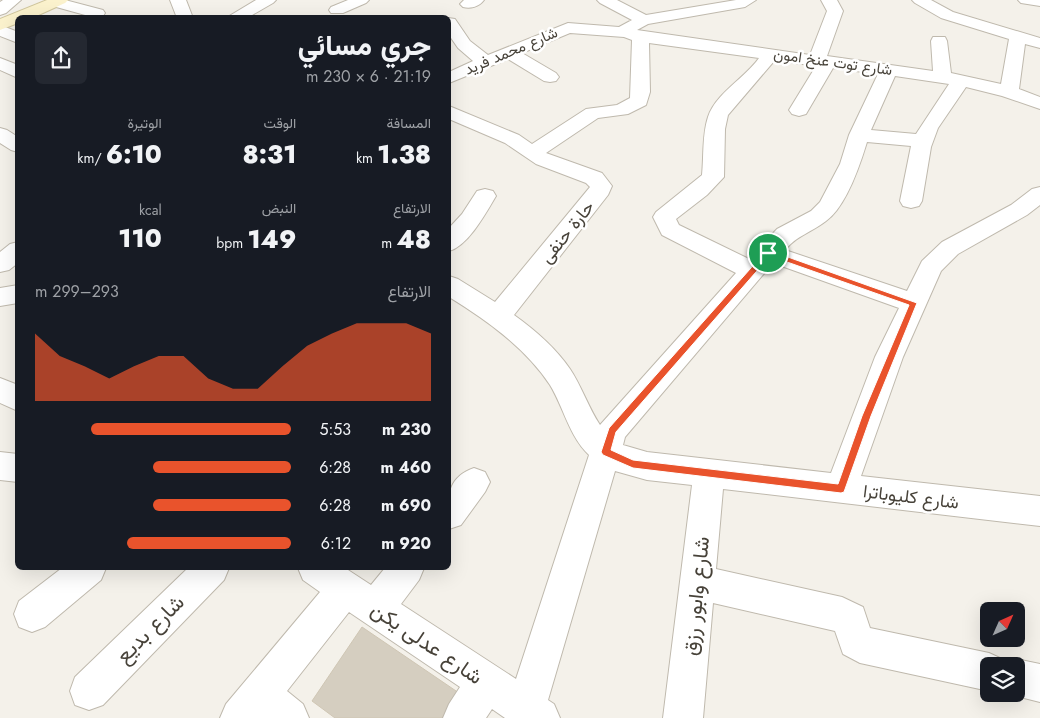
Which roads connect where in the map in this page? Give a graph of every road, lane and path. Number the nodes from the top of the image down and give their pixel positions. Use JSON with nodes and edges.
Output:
{"nodes":[{"id":1,"x":13,"y":0,"type":"edge"},
{"id":2,"x":178,"y":0,"type":"edge"},
{"id":3,"x":361,"y":0,"type":"edge"},
{"id":4,"x":605,"y":0,"type":"edge"},
{"id":5,"x":748,"y":0,"type":"edge"},
{"id":6,"x":830,"y":0,"type":"edge"},
{"id":7,"x":920,"y":0,"type":"edge"},
{"id":8,"x":1026,"y":0,"type":"edge"},
{"id":9,"x":57,"y":1,"type":"edge"},
{"id":10,"x":1040,"y":1,"type":"edge"},
{"id":11,"x":267,"y":4,"type":"edge"},
{"id":12,"x":707,"y":4,"type":"edge"},
{"id":13,"x":0,"y":10,"type":"edge"},
{"id":14,"x":337,"y":10,"type":"dead end"},
{"id":15,"x":97,"y":13,"type":"dead end"},
{"id":16,"x":22,"y":15,"type":"edge"},
{"id":17,"x":184,"y":15,"type":"edge"},
{"id":18,"x":241,"y":15,"type":"edge"},
{"id":19,"x":15,"y":18,"type":"edge"},
{"id":20,"x":0,"y":24,"type":"edge"},
{"id":21,"x":451,"y":26,"type":"edge"},
{"id":22,"x":0,"y":30,"type":"edge"},
{"id":23,"x":636,"y":30,"type":"junction"},
{"id":24,"x":15,"y":37,"type":"edge"},
{"id":25,"x":1018,"y":37,"type":"junction"},
{"id":26,"x":939,"y":41,"type":"dead end"},
{"id":27,"x":1040,"y":43,"type":"edge"},
{"id":28,"x":508,"y":52,"type":"junction"},
{"id":29,"x":771,"y":53,"type":"junction"},
{"id":30,"x":822,"y":60,"type":"junction"},
{"id":31,"x":486,"y":62,"type":"junction"},
{"id":32,"x":0,"y":63,"type":"edge"},
{"id":33,"x":889,"y":69,"type":"junction"},
{"id":34,"x":15,"y":71,"type":"edge"},
{"id":35,"x":451,"y":77,"type":"edge"},
{"id":36,"x":550,"y":77,"type":"dead end"},
{"id":37,"x":952,"y":79,"type":"junction"},
{"id":38,"x":1009,"y":92,"type":"junction"},
{"id":39,"x":1040,"y":103,"type":"edge"},
{"id":40,"x":798,"y":110,"type":"dead end"},
{"id":41,"x":451,"y":113,"type":"edge"},
{"id":42,"x":3,"y":127,"type":"edge"},
{"id":43,"x":859,"y":135,"type":"junction"},
{"id":44,"x":15,"y":142,"type":"edge"},
{"id":45,"x":923,"y":142,"type":"junction"},
{"id":46,"x":532,"y":153,"type":"junction"},
{"id":47,"x":1040,"y":194,"type":"edge"},
{"id":48,"x":485,"y":196,"type":"dead end"},
{"id":49,"x":911,"y":201,"type":"dead end"},
{"id":50,"x":451,"y":241,"type":"edge"},
{"id":51,"x":15,"y":252,"type":"edge"},
{"id":52,"x":760,"y":262,"type":"junction"},
{"id":53,"x":0,"y":264,"type":"edge"},
{"id":54,"x":451,"y":286,"type":"edge"},
{"id":55,"x":15,"y":295,"type":"edge"},
{"id":56,"x":0,"y":298,"type":"edge"},
{"id":57,"x":913,"y":303,"type":"junction"},
{"id":58,"x":498,"y":316,"type":"junction"},
{"id":59,"x":0,"y":390,"type":"edge"},
{"id":60,"x":15,"y":398,"type":"edge"},
{"id":61,"x":606,"y":452,"type":"junction"},
{"id":62,"x":0,"y":466,"type":"edge"},
{"id":63,"x":15,"y":468,"type":"edge"},
{"id":64,"x":709,"y":474,"type":"junction"},
{"id":65,"x":474,"y":482,"type":"dead end"},
{"id":66,"x":841,"y":489,"type":"junction"},
{"id":67,"x":451,"y":511,"type":"edge"},
{"id":68,"x":1040,"y":512,"type":"edge"},
{"id":69,"x":87,"y":570,"type":"edge"},
{"id":70,"x":210,"y":570,"type":"edge"},
{"id":71,"x":318,"y":570,"type":"edge"},
{"id":72,"x":403,"y":570,"type":"edge"},
{"id":73,"x":698,"y":582,"type":"junction"},
{"id":74,"x":360,"y":598,"type":"junction"},
{"id":75,"x":32,"y":614,"type":"dead end"},
{"id":76,"x":980,"y":670,"type":"edge"},
{"id":77,"x":1025,"y":680,"type":"edge"},
{"id":78,"x":486,"y":682,"type":"junction"},
{"id":79,"x":1040,"y":683,"type":"edge"},
{"id":80,"x":89,"y":691,"type":"dead end"},
{"id":81,"x":250,"y":706,"type":"edge"},
{"id":82,"x":533,"y":713,"type":"edge"},
{"id":83,"x":289,"y":718,"type":"edge"},
{"id":84,"x":463,"y":718,"type":"edge"},
{"id":85,"x":684,"y":718,"type":"edge"}],
"edges":[{"from":1,"to":13,"type":"street"},
{"from":2,"to":17,"type":"street"},
{"from":3,"to":14,"type":"street"},
{"from":4,"to":23,"type":"street"},
{"from":5,"to":12,"type":"street","name":"شارع محمد فريد"},
{"from":6,"to":30,"type":"street"},
{"from":7,"to":25,"type":"street"},
{"from":8,"to":10,"type":"street"},
{"from":9,"to":15,"type":"street"},
{"from":9,"to":16,"type":"main road"},
{"from":11,"to":18,"type":"street"},
{"from":12,"to":23,"type":"street","name":"شارع محمد فريد"},
{"from":19,"to":20,"type":"main road"},
{"from":21,"to":31,"type":"street"},
{"from":22,"to":24,"type":"street"},
{"from":23,"to":28,"type":"street","name":"شارع محمد فريد"},
{"from":23,"to":29,"type":"street","name":"شارع توت عنخ امون"},
{"from":23,"to":46,"type":"street"},
{"from":25,"to":27,"type":"street"},
{"from":25,"to":38,"type":"street"},
{"from":26,"to":37,"type":"street"},
{"from":28,"to":31,"type":"street","name":"شارع محمد فريد"},
{"from":28,"to":36,"type":"street"},
{"from":29,"to":30,"type":"street","name":"شارع توت عنخ امون"},
{"from":29,"to":52,"type":"street"},
{"from":30,"to":33,"type":"street","name":"شارع توت عنخ امون"},
{"from":30,"to":40,"type":"street"},
{"from":31,"to":35,"type":"street","name":"شارع محمد فريد"},
{"from":32,"to":34,"type":"street"},
{"from":33,"to":37,"type":"street","name":"شارع توت عنخ امون"},
{"from":33,"to":43,"type":"street"},
{"from":37,"to":38,"type":"street","name":"شارع توت عنخ امون"},
{"from":37,"to":45,"type":"street"},
{"from":38,"to":39,"type":"street","name":"شارع توت عنخ امون"},
{"from":41,"to":46,"type":"street","name":"حارة حنفى"},
{"from":42,"to":44,"type":"street"},
{"from":43,"to":45,"type":"street"},
{"from":43,"to":52,"type":"street"},
{"from":45,"to":49,"type":"street"},
{"from":46,"to":58,"type":"street","name":"حارة حنفى"},
{"from":47,"to":57,"type":"street"},
{"from":48,"to":50,"type":"street"},
{"from":51,"to":53,"type":"street"},
{"from":52,"to":57,"type":"street"},
{"from":52,"to":61,"type":"street"},
{"from":54,"to":58,"type":"street","name":"شارع كليوباترا"},
{"from":55,"to":56,"type":"street"},
{"from":57,"to":66,"type":"street"},
{"from":58,"to":61,"type":"street","name":"شارع كليوباترا"},
{"from":59,"to":60,"type":"street"},
{"from":61,"to":64,"type":"street","name":"شارع كليوباترا"},
{"from":61,"to":82,"type":"street"},
{"from":62,"to":63,"type":"street"},
{"from":64,"to":66,"type":"street","name":"شارع كليوباترا"},
{"from":64,"to":73,"type":"street","name":"شارع وابور رزق"},
{"from":65,"to":67,"type":"street"},
{"from":66,"to":68,"type":"street","name":"شارع كليوباترا"},
{"from":69,"to":75,"type":"street"},
{"from":70,"to":80,"type":"street","name":"شارع بديع"},
{"from":71,"to":74,"type":"street","name":"شارع عدلى يكن"},
{"from":72,"to":74,"type":"street"},
{"from":73,"to":76,"type":"street"},
{"from":73,"to":85,"type":"street","name":"شارع وابور رزق"},
{"from":74,"to":78,"type":"street","name":"شارع عدلى يكن"},
{"from":74,"to":81,"type":"street"},
{"from":77,"to":79,"type":"street"},
{"from":78,"to":82,"type":"street","name":"شارع عدلى يكن"},
{"from":78,"to":84,"type":"street"},
{"from":81,"to":83,"type":"street"}]}
